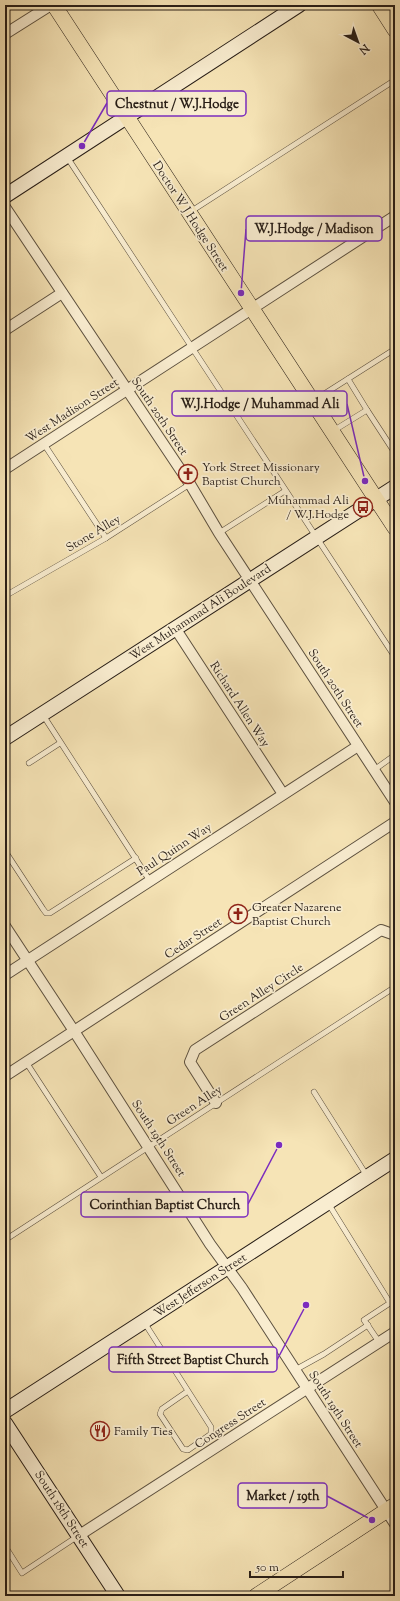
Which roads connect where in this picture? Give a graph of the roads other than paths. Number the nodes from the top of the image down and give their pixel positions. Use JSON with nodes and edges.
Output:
{"nodes":[{"id":1,"x":52,"y":5,"type":"edge"},
{"id":2,"x":299,"y":5,"type":"edge"},
{"id":3,"x":379,"y":5,"type":"edge"},
{"id":4,"x":395,"y":30,"type":"edge"},
{"id":5,"x":5,"y":34,"type":"edge"},
{"id":6,"x":395,"y":80,"type":"edge"},
{"id":7,"x":127,"y":117,"type":"junction"},
{"id":8,"x":66,"y":156,"type":"junction"},
{"id":9,"x":5,"y":196,"type":"edge"},
{"id":10,"x":5,"y":207,"type":"edge"},
{"id":11,"x":189,"y":213,"type":"junction"},
{"id":12,"x":395,"y":216,"type":"edge"},
{"id":13,"x":62,"y":293,"type":"junction"},
{"id":14,"x":252,"y":309,"type":"junction"},
{"id":15,"x":5,"y":330,"type":"edge"},
{"id":16,"x":191,"y":348,"type":"junction"},
{"id":17,"x":395,"y":349,"type":"edge"},
{"id":18,"x":348,"y":379,"type":"junction"},
{"id":19,"x":127,"y":390,"type":"junction"},
{"id":20,"x":313,"y":402,"type":"junction"},
{"id":21,"x":367,"y":410,"type":"junction"},
{"id":22,"x":332,"y":432,"type":"junction"},
{"id":23,"x":44,"y":444,"type":"junction"},
{"id":24,"x":395,"y":453,"type":"edge"},
{"id":25,"x":5,"y":469,"type":"edge"},
{"id":26,"x":190,"y":484,"type":"junction"},
{"id":27,"x":395,"y":487,"type":"edge"},
{"id":28,"x":285,"y":491,"type":"junction"},
{"id":29,"x":376,"y":499,"type":"junction"},
{"id":30,"x":395,"y":528,"type":"edge"},
{"id":31,"x":219,"y":533,"type":"junction"},
{"id":32,"x":106,"y":538,"type":"junction"},
{"id":33,"x":315,"y":538,"type":"junction"},
{"id":34,"x":249,"y":579,"type":"junction"},
{"id":35,"x":5,"y":596,"type":"edge"},
{"id":36,"x":175,"y":628,"type":"junction"},
{"id":37,"x":395,"y":658,"type":"edge"},
{"id":38,"x":42,"y":714,"type":"junction"},
{"id":39,"x":5,"y":738,"type":"edge"},
{"id":40,"x":60,"y":742,"type":"junction"},
{"id":41,"x":358,"y":746,"type":"junction"},
{"id":42,"x":395,"y":755,"type":"edge"},
{"id":43,"x":29,"y":763,"type":"dead end"},
{"id":44,"x":374,"y":770,"type":"junction"},
{"id":45,"x":283,"y":794,"type":"junction"},
{"id":46,"x":395,"y":802,"type":"edge"},
{"id":47,"x":395,"y":822,"type":"edge"},
{"id":48,"x":5,"y":851,"type":"edge"},
{"id":49,"x":136,"y":858,"type":"junction"},
{"id":50,"x":150,"y":881,"type":"junction"},
{"id":51,"x":5,"y":926,"type":"edge"},
{"id":52,"x":395,"y":935,"type":"edge"},
{"id":53,"x":27,"y":961,"type":"junction"},
{"id":54,"x":5,"y":975,"type":"edge"},
{"id":55,"x":395,"y":988,"type":"edge"},
{"id":56,"x":74,"y":1031,"type":"junction"},
{"id":57,"x":26,"y":1062,"type":"junction"},
{"id":58,"x":5,"y":1076,"type":"edge"},
{"id":59,"x":314,"y":1092,"type":"dead end"},
{"id":60,"x":216,"y":1103,"type":"junction"},
{"id":61,"x":149,"y":1147,"type":"junction"},
{"id":62,"x":395,"y":1159,"type":"edge"},
{"id":63,"x":101,"y":1177,"type":"junction"},
{"id":64,"x":367,"y":1177,"type":"junction"},
{"id":65,"x":327,"y":1202,"type":"junction"},
{"id":66,"x":5,"y":1240,"type":"edge"},
{"id":67,"x":228,"y":1268,"type":"junction"},
{"id":68,"x":143,"y":1321,"type":"junction"},
{"id":69,"x":368,"y":1325,"type":"junction"},
{"id":70,"x":395,"y":1332,"type":"edge"},
{"id":71,"x":379,"y":1342,"type":"junction"},
{"id":72,"x":295,"y":1370,"type":"junction"},
{"id":73,"x":307,"y":1389,"type":"junction"},
{"id":74,"x":188,"y":1391,"type":"junction"},
{"id":75,"x":5,"y":1411,"type":"edge"},
{"id":76,"x":5,"y":1423,"type":"edge"},
{"id":77,"x":390,"y":1508,"type":"edge"},
{"id":78,"x":395,"y":1524,"type":"edge"},
{"id":79,"x":78,"y":1536,"type":"junction"},
{"id":80,"x":5,"y":1546,"type":"edge"},
{"id":81,"x":118,"y":1596,"type":"edge"},
{"id":82,"x":256,"y":1596,"type":"edge"}],
"edges":[{"from":1,"to":5,"type":"street"},
{"from":1,"to":7,"type":"main road","name":"Doctor W J Hodge Street"},
{"from":2,"to":7,"type":"main road"},
{"from":3,"to":4,"type":"main road"},
{"from":6,"to":11,"type":"lane"},
{"from":7,"to":8,"type":"main road"},
{"from":7,"to":11,"type":"main road","name":"Doctor W J Hodge Street"},
{"from":8,"to":9,"type":"main road"},
{"from":8,"to":16,"type":"lane"},
{"from":10,"to":13,"type":"street","name":"South 20th Street"},
{"from":11,"to":14,"type":"main road","name":"Doctor W J Hodge Street"},
{"from":12,"to":14,"type":"street","name":"West Madison Street"},
{"from":13,"to":15,"type":"street"},
{"from":13,"to":19,"type":"street","name":"South 20th Street"},
{"from":14,"to":16,"type":"street","name":"West Madison Street"},
{"from":14,"to":20,"type":"main road","name":"Doctor W J Hodge Street"},
{"from":16,"to":19,"type":"street","name":"West Madison Street"},
{"from":16,"to":28,"type":"lane"},
{"from":17,"to":18,"type":"lane"},
{"from":18,"to":20,"type":"lane"},
{"from":18,"to":21,"type":"lane"},
{"from":19,"to":23,"type":"street","name":"West Madison Street"},
{"from":19,"to":26,"type":"street","name":"South 20th Street"},
{"from":20,"to":22,"type":"main road","name":"Doctor W J Hodge Street"},
{"from":21,"to":22,"type":"lane"},
{"from":21,"to":24,"type":"lane"},
{"from":22,"to":29,"type":"main road","name":"Doctor W J Hodge Street"},
{"from":23,"to":25,"type":"street","name":"West Madison Street"},
{"from":23,"to":32,"type":"lane"},
{"from":26,"to":31,"type":"street","name":"South 20th Street"},
{"from":26,"to":32,"type":"lane","name":"Stone Alley"},
{"from":27,"to":29,"type":"main road","name":"West Muhammad Ali Boulevard"},
{"from":28,"to":31,"type":"lane"},
{"from":28,"to":33,"type":"lane"},
{"from":29,"to":30,"type":"main road","name":"Doctor W J Hodge Street"},
{"from":29,"to":33,"type":"main road","name":"West Muhammad Ali Boulevard"},
{"from":31,"to":34,"type":"street","name":"South 20th Street"},
{"from":32,"to":35,"type":"lane","name":"Stone Alley"},
{"from":33,"to":34,"type":"main road","name":"West Muhammad Ali Boulevard"},
{"from":33,"to":37,"type":"lane"},
{"from":34,"to":36,"type":"main road","name":"West Muhammad Ali Boulevard"},
{"from":34,"to":41,"type":"street","name":"South 20th Street"},
{"from":36,"to":38,"type":"main road","name":"West Muhammad Ali Boulevard"},
{"from":36,"to":45,"type":"street","name":"Richard Allen Way"},
{"from":38,"to":39,"type":"main road","name":"West Muhammad Ali Boulevard"},
{"from":38,"to":40,"type":"lane"},
{"from":40,"to":43,"type":"lane"},
{"from":40,"to":49,"type":"lane"},
{"from":41,"to":44,"type":"street","name":"South 20th Street"},
{"from":41,"to":45,"type":"street","name":"Paul Quinn Way"},
{"from":42,"to":44,"type":"lane"},
{"from":44,"to":46,"type":"street","name":"South 20th Street"},
{"from":45,"to":50,"type":"street","name":"Paul Quinn Way"},
{"from":47,"to":56,"type":"street","name":"Cedar Street"},
{"from":48,"to":49,"type":"lane"},
{"from":49,"to":50,"type":"lane"},
{"from":50,"to":53,"type":"street","name":"Paul Quinn Way"},
{"from":51,"to":53,"type":"street","name":"South 19th Street"},
{"from":52,"to":60,"type":"street","name":"Green Alley Circle"},
{"from":53,"to":54,"type":"street","name":"Paul Quinn Way"},
{"from":53,"to":56,"type":"street","name":"South 19th Street"},
{"from":55,"to":60,"type":"lane","name":"Green Alley"},
{"from":56,"to":57,"type":"street","name":"Cedar Street"},
{"from":56,"to":61,"type":"street","name":"South 19th Street"},
{"from":57,"to":58,"type":"street","name":"Cedar Street"},
{"from":57,"to":63,"type":"lane"},
{"from":59,"to":64,"type":"lane"},
{"from":60,"to":61,"type":"lane","name":"Green Alley"},
{"from":61,"to":63,"type":"lane","name":"Green Alley"},
{"from":61,"to":67,"type":"street","name":"South 19th Street"},
{"from":62,"to":64,"type":"main road","name":"West Jefferson Street"},
{"from":63,"to":66,"type":"lane","name":"Green Alley"},
{"from":64,"to":65,"type":"main road","name":"West Jefferson Street"},
{"from":65,"to":67,"type":"main road","name":"West Jefferson Street"},
{"from":65,"to":69,"type":"lane"},
{"from":67,"to":68,"type":"main road","name":"West Jefferson Street"},
{"from":67,"to":72,"type":"street","name":"South 19th Street"},
{"from":68,"to":74,"type":"lane"},
{"from":68,"to":75,"type":"main road","name":"West Jefferson Street"},
{"from":69,"to":71,"type":"lane"},
{"from":69,"to":72,"type":"lane"},
{"from":70,"to":71,"type":"street","name":"Congress Street"},
{"from":71,"to":73,"type":"street","name":"Congress Street"},
{"from":72,"to":73,"type":"street","name":"South 19th Street"},
{"from":73,"to":77,"type":"street","name":"South 19th Street"},
{"from":73,"to":79,"type":"street","name":"Congress Street"},
{"from":74,"to":74,"type":"lane"},
{"from":76,"to":79,"type":"main road","name":"South 18th Street"},
{"from":77,"to":78,"type":"street","name":"South 19th Street"},
{"from":77,"to":82,"type":"main road"},
{"from":79,"to":80,"type":"lane"},
{"from":79,"to":81,"type":"main road","name":"South 18th Street"}]}
